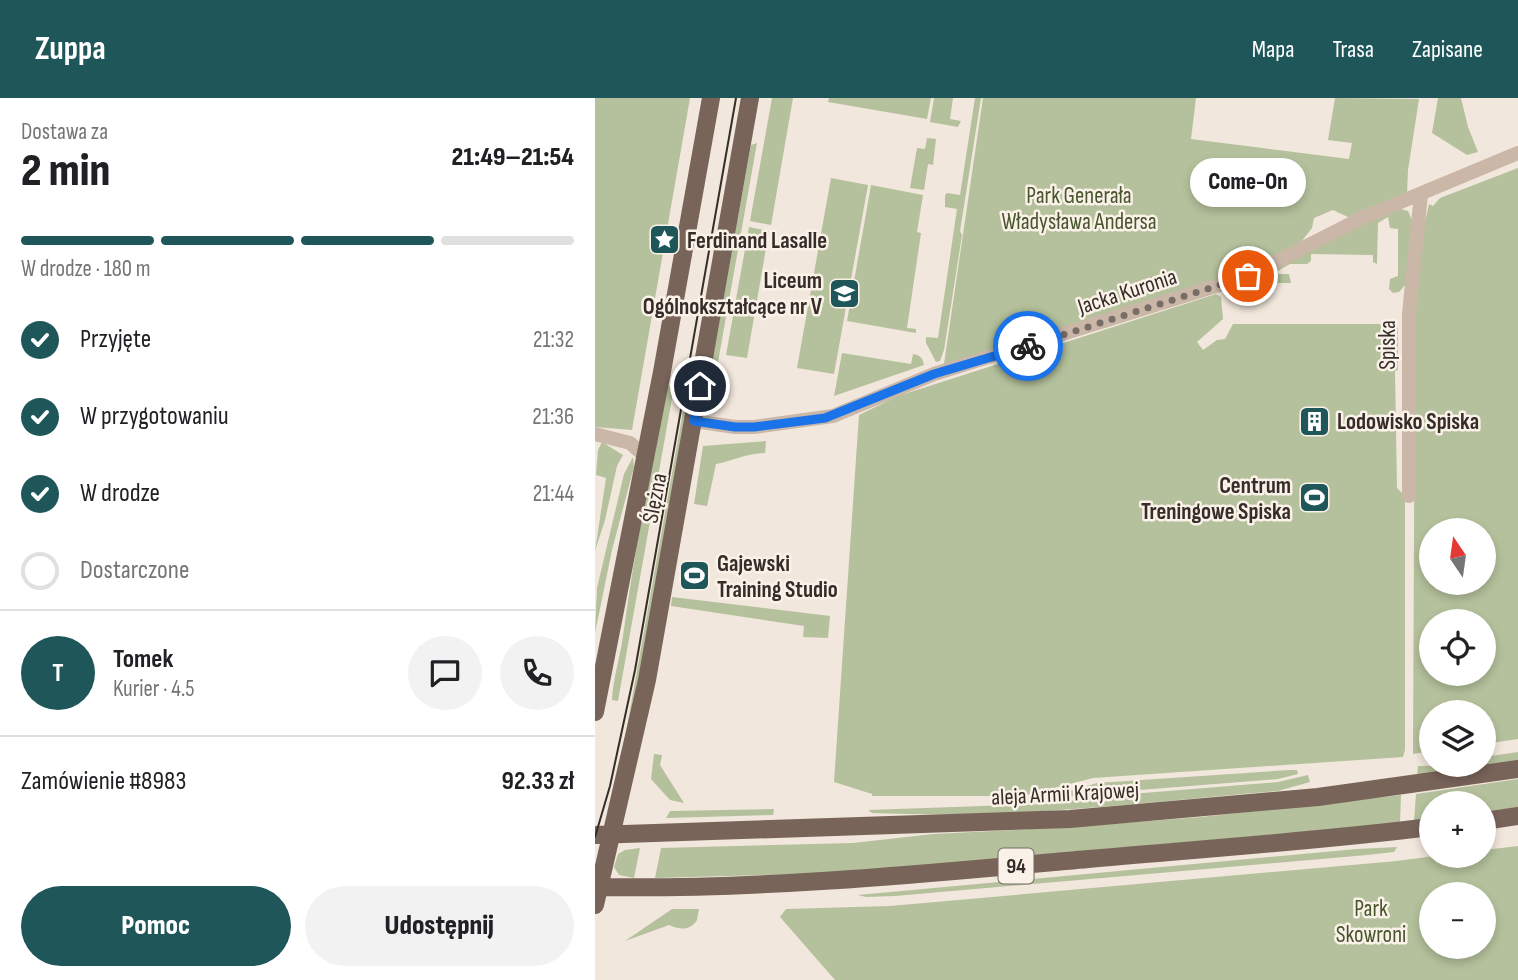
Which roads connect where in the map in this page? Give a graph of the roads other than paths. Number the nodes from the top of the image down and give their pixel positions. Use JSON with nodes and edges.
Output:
{"nodes":[{"id":1,"x":711,"y":98,"type":"edge"},
{"id":2,"x":750,"y":98,"type":"edge"},
{"id":3,"x":1518,"y":153,"type":"edge"},
{"id":4,"x":1421,"y":194,"type":"junction"},
{"id":5,"x":694,"y":421,"type":"junction"},
{"id":6,"x":595,"y":435,"type":"edge"},
{"id":7,"x":646,"y":457,"type":"junction"},
{"id":8,"x":1409,"y":496,"type":"dead end"},
{"id":9,"x":595,"y":712,"type":"edge"},
{"id":10,"x":1518,"y":769,"type":"edge"},
{"id":11,"x":1518,"y":816,"type":"edge"},
{"id":12,"x":1496,"y":819,"type":"edge"},
{"id":13,"x":1419,"y":828,"type":"edge"},
{"id":14,"x":603,"y":835,"type":"edge"},
{"id":15,"x":597,"y":893,"type":"edge"}],
"edges":[{"from":1,"to":7,"type":"main road","name":"Ślężna"},
{"from":2,"to":5,"type":"main road","name":"Ślężna"},
{"from":3,"to":4,"type":"street","name":"Jacka Kuronia"},
{"from":4,"to":5,"type":"street","name":"Jacka Kuronia"},
{"from":4,"to":8,"type":"street","name":"Spiska"},
{"from":5,"to":14,"type":"main road","name":"Ślężna"},
{"from":6,"to":7,"type":"street"},
{"from":7,"to":9,"type":"main road","name":"Ślężna"},
{"from":10,"to":14,"type":"main road","name":"aleja Armii Krajowej","number":"94"},
{"from":11,"to":12,"type":"main road"},
{"from":13,"to":15,"type":"main road","number":"94"},
{"from":14,"to":15,"type":"main road","name":"Ślężna"}]}
